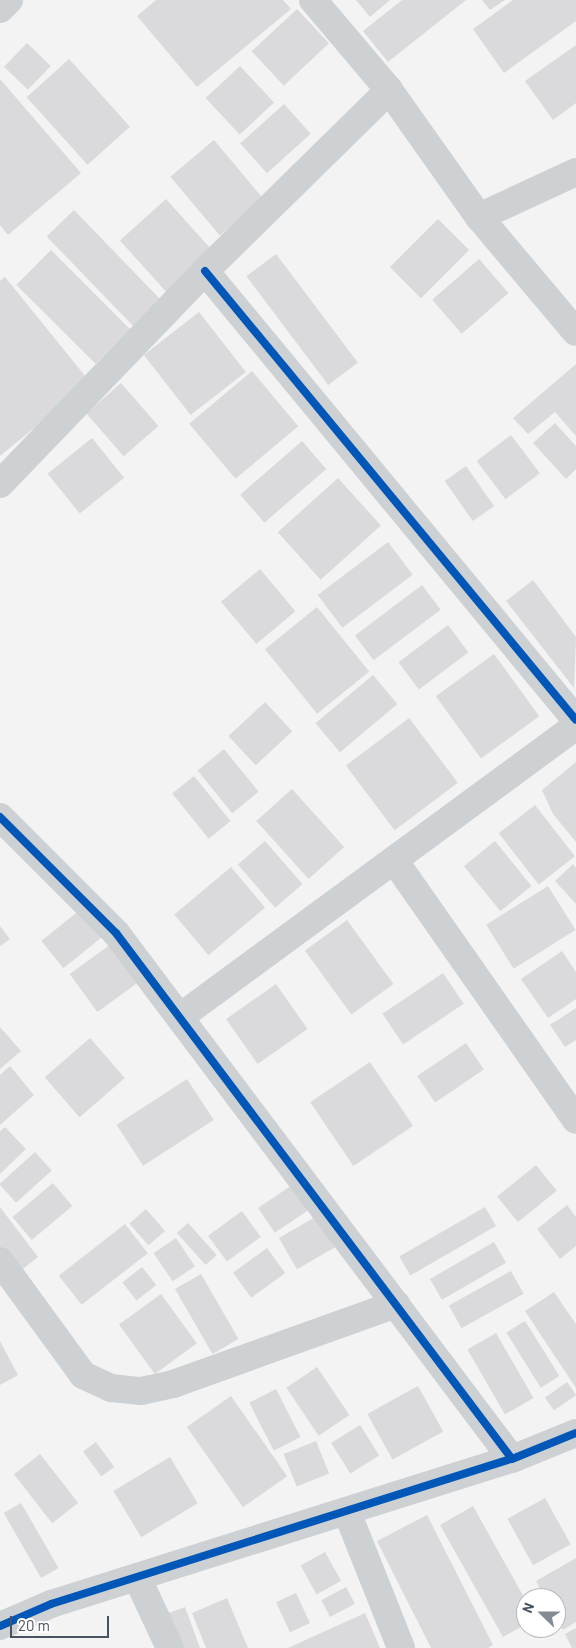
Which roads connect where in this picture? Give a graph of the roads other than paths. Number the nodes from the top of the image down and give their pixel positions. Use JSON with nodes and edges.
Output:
{"nodes":[{"id":1,"x":9,"y":0,"type":"edge"},
{"id":2,"x":313,"y":0,"type":"edge"},
{"id":3,"x":0,"y":8,"type":"edge"},
{"id":4,"x":389,"y":90,"type":"junction"},
{"id":5,"x":576,"y":172,"type":"edge"},
{"id":6,"x":479,"y":217,"type":"junction"},
{"id":7,"x":204,"y":271,"type":"junction"},
{"id":8,"x":576,"y":332,"type":"edge"},
{"id":9,"x":0,"y":484,"type":"edge"},
{"id":10,"x":576,"y":720,"type":"edge"},
{"id":11,"x":576,"y":726,"type":"edge"},
{"id":12,"x":0,"y":817,"type":"edge"},
{"id":13,"x":394,"y":860,"type":"junction"},
{"id":14,"x":180,"y":1017,"type":"junction"},
{"id":15,"x":576,"y":1120,"type":"edge"},
{"id":16,"x":0,"y":1261,"type":"edge"},
{"id":17,"x":396,"y":1304,"type":"junction"},
{"id":18,"x":576,"y":1432,"type":"edge"},
{"id":19,"x":512,"y":1459,"type":"junction"},
{"id":20,"x":347,"y":1512,"type":"junction"},
{"id":21,"x":137,"y":1577,"type":"junction"},
{"id":22,"x":0,"y":1626,"type":"edge"},
{"id":23,"x":170,"y":1648,"type":"edge"},
{"id":24,"x":401,"y":1648,"type":"edge"}],
"edges":[{"from":1,"to":3,"type":"street"},
{"from":2,"to":4,"type":"street"},
{"from":4,"to":6,"type":"street"},
{"from":4,"to":7,"type":"street"},
{"from":5,"to":6,"type":"street"},
{"from":6,"to":8,"type":"street"},
{"from":7,"to":9,"type":"street"},
{"from":7,"to":10,"type":"street"},
{"from":11,"to":13,"type":"street"},
{"from":12,"to":14,"type":"street"},
{"from":13,"to":14,"type":"street"},
{"from":13,"to":15,"type":"street"},
{"from":14,"to":17,"type":"street"},
{"from":16,"to":17,"type":"street"},
{"from":17,"to":19,"type":"street"},
{"from":18,"to":19,"type":"street"},
{"from":19,"to":20,"type":"street"},
{"from":20,"to":21,"type":"street"},
{"from":20,"to":24,"type":"street"},
{"from":21,"to":22,"type":"street"},
{"from":21,"to":23,"type":"street"}]}
